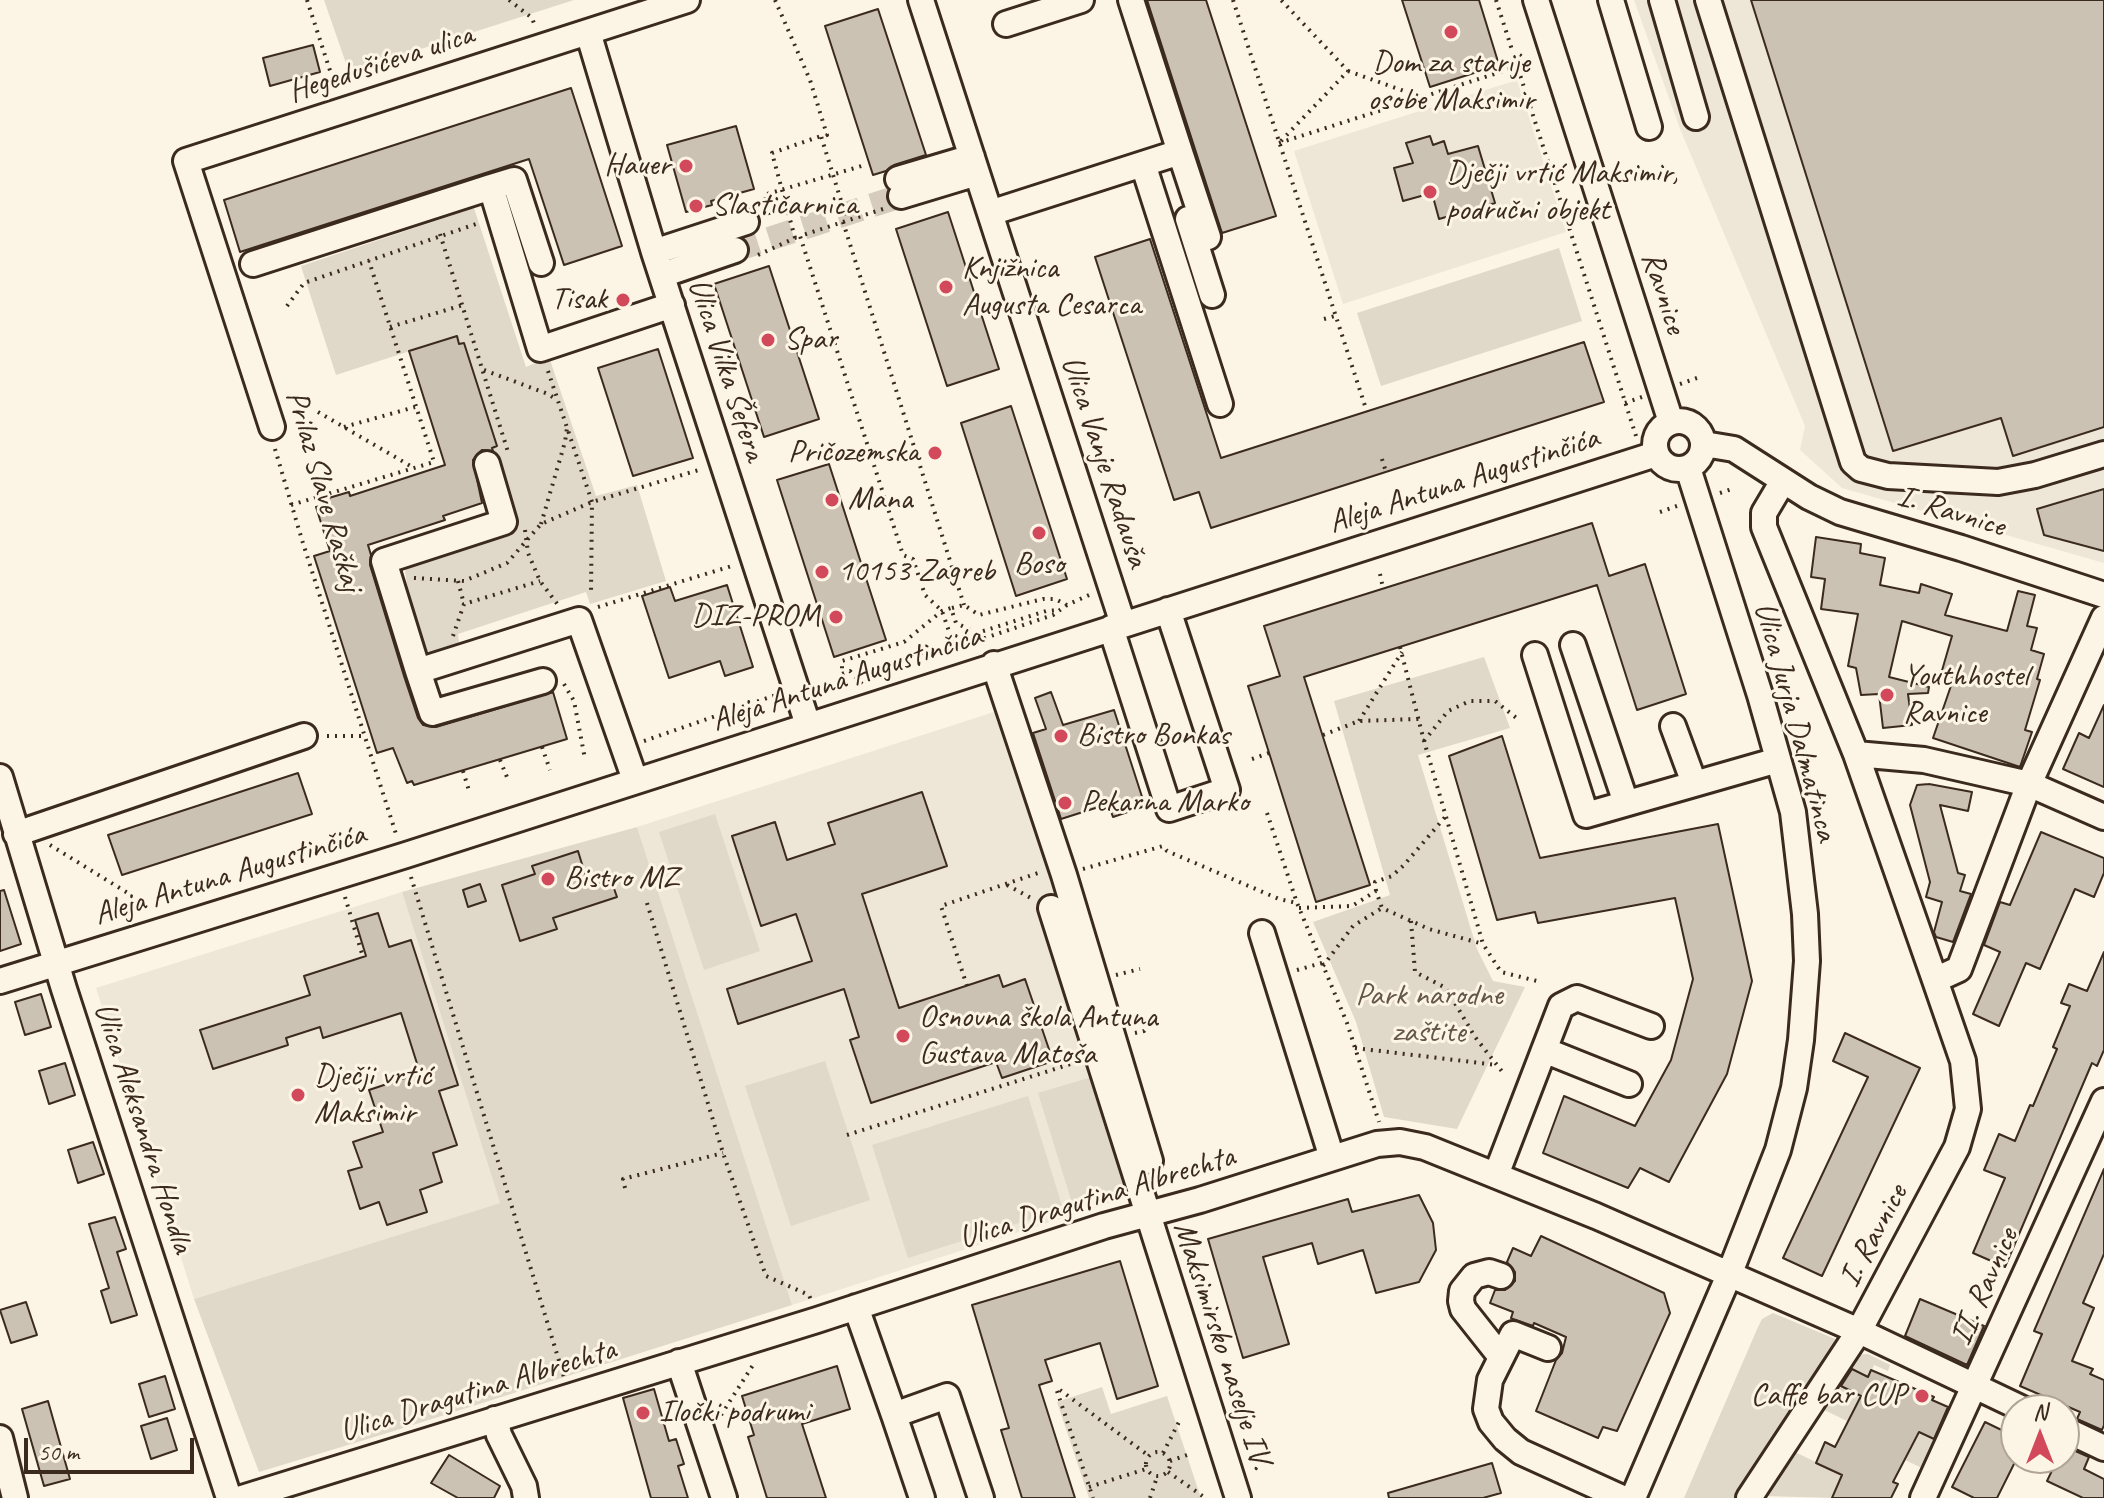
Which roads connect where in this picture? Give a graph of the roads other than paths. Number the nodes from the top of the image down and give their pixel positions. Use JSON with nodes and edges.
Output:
{"nodes":[{"id":1,"x":687,"y":0,"type":"edge"},
{"id":2,"x":921,"y":0,"type":"edge"},
{"id":3,"x":1081,"y":0,"type":"edge"},
{"id":4,"x":1131,"y":0,"type":"edge"},
{"id":5,"x":1536,"y":0,"type":"edge"},
{"id":6,"x":1611,"y":0,"type":"edge"},
{"id":7,"x":1662,"y":0,"type":"edge"},
{"id":8,"x":1708,"y":0,"type":"edge"},
{"id":9,"x":1006,"y":24,"type":"dead end"},
{"id":10,"x":588,"y":32,"type":"junction"},
{"id":11,"x":1696,"y":117,"type":"dead end"},
{"id":12,"x":1649,"y":127,"type":"dead end"},
{"id":13,"x":1174,"y":154,"type":"junction"},
{"id":14,"x":186,"y":161,"type":"joint"},
{"id":15,"x":1143,"y":164,"type":"junction"},
{"id":16,"x":974,"y":165,"type":"junction"},
{"id":17,"x":491,"y":187,"type":"junction"},
{"id":18,"x":896,"y":194,"type":"tunnel mouth"},
{"id":19,"x":990,"y":213,"type":"junction"},
{"id":20,"x":746,"y":222,"type":"dead end"},
{"id":21,"x":1208,"y":237,"type":"dead end"},
{"id":22,"x":654,"y":252,"type":"junction"},
{"id":23,"x":745,"y":253,"type":"tunnel mouth"},
{"id":24,"x":541,"y":263,"type":"dead end"},
{"id":25,"x":253,"y":264,"type":"dead end"},
{"id":26,"x":662,"y":275,"type":"junction"},
{"id":27,"x":1212,"y":295,"type":"dead end"},
{"id":28,"x":672,"y":305,"type":"junction"},
{"id":29,"x":1220,"y":404,"type":"dead end"},
{"id":30,"x":1671,"y":422,"type":"junction"},
{"id":31,"x":272,"y":427,"type":"road end"},
{"id":32,"x":1704,"y":444,"type":"junction"},
{"id":33,"x":1647,"y":448,"type":"junction"},
{"id":34,"x":2104,"y":454,"type":"edge"},
{"id":35,"x":498,"y":460,"type":"road end"},
{"id":36,"x":1688,"y":468,"type":"junction"},
{"id":37,"x":1783,"y":481,"type":"junction"},
{"id":38,"x":2104,"y":595,"type":"edge"},
{"id":39,"x":1168,"y":610,"type":"junction"},
{"id":40,"x":2104,"y":618,"type":"edge"},
{"id":41,"x":1117,"y":626,"type":"junction"},
{"id":42,"x":1573,"y":645,"type":"dead end"},
{"id":43,"x":1535,"y":655,"type":"dead end"},
{"id":44,"x":994,"y":664,"type":"junction"},
{"id":45,"x":418,"y":671,"type":"junction"},
{"id":46,"x":553,"y":681,"type":"road end"},
{"id":47,"x":808,"y":725,"type":"junction"},
{"id":48,"x":1673,"y":726,"type":"dead end"},
{"id":49,"x":304,"y":736,"type":"road end"},
{"id":50,"x":1856,"y":754,"type":"junction"},
{"id":51,"x":1778,"y":760,"type":"junction"},
{"id":52,"x":0,"y":777,"type":"edge"},
{"id":53,"x":635,"y":780,"type":"junction"},
{"id":54,"x":1694,"y":783,"type":"junction"},
{"id":55,"x":2029,"y":784,"type":"junction"},
{"id":56,"x":1626,"y":803,"type":"junction"},
{"id":57,"x":2104,"y":817,"type":"edge"},
{"id":58,"x":16,"y":834,"type":"junction"},
{"id":59,"x":1051,"y":908,"type":"road end"},
{"id":60,"x":1262,"y":933,"type":"dead end"},
{"id":61,"x":57,"y":963,"type":"junction"},
{"id":62,"x":1935,"y":980,"type":"junction"},
{"id":63,"x":0,"y":981,"type":"edge"},
{"id":64,"x":1651,"y":1026,"type":"dead end"},
{"id":65,"x":1544,"y":1050,"type":"junction"},
{"id":66,"x":1629,"y":1084,"type":"dead end"},
{"id":67,"x":2104,"y":1101,"type":"edge"},
{"id":68,"x":1332,"y":1158,"type":"junction"},
{"id":69,"x":1150,"y":1161,"type":"dead end"},
{"id":70,"x":1496,"y":1175,"type":"junction"},
{"id":71,"x":1146,"y":1214,"type":"junction"},
{"id":72,"x":1729,"y":1275,"type":"junction"},
{"id":73,"x":1501,"y":1276,"type":"dead end"},
{"id":74,"x":856,"y":1307,"type":"junction"},
{"id":75,"x":1859,"y":1331,"type":"junction"},
{"id":76,"x":1548,"y":1348,"type":"dead end"},
{"id":77,"x":1501,"y":1357,"type":"junction"},
{"id":78,"x":679,"y":1362,"type":"junction"},
{"id":79,"x":1975,"y":1386,"type":"junction"},
{"id":80,"x":2000,"y":1398,"type":"edge"},
{"id":81,"x":894,"y":1415,"type":"junction"},
{"id":82,"x":495,"y":1419,"type":"junction"},
{"id":83,"x":2080,"y":1437,"type":"edge"},
{"id":84,"x":0,"y":1438,"type":"edge"},
{"id":85,"x":2104,"y":1448,"type":"edge"},
{"id":86,"x":15,"y":1498,"type":"edge"},
{"id":87,"x":229,"y":1498,"type":"edge"},
{"id":88,"x":242,"y":1498,"type":"edge"},
{"id":89,"x":526,"y":1498,"type":"edge"},
{"id":90,"x":724,"y":1498,"type":"edge"},
{"id":91,"x":922,"y":1498,"type":"edge"},
{"id":92,"x":981,"y":1498,"type":"edge"},
{"id":93,"x":1238,"y":1498,"type":"edge"},
{"id":94,"x":1622,"y":1498,"type":"edge"},
{"id":95,"x":1633,"y":1498,"type":"edge"},
{"id":96,"x":1749,"y":1498,"type":"edge"},
{"id":97,"x":1923,"y":1498,"type":"edge"}],
"edges":[{"from":1,"to":10,"type":"street","name":"Hegedušićeva ulica"},
{"from":2,"to":16,"type":"street","name":"Ulica Vanje Radauša"},
{"from":3,"to":9,"type":"street"},
{"from":4,"to":13,"type":"street"},
{"from":5,"to":30,"type":"street","name":"Ravnice"},
{"from":6,"to":12,"type":"street"},
{"from":7,"to":11,"type":"street"},
{"from":8,"to":34,"type":"street"},
{"from":10,"to":14,"type":"street","name":"Hegedušićeva ulica"},
{"from":10,"to":22,"type":"street","name":"Ulica Vilka Šefera"},
{"from":13,"to":15,"type":"street"},
{"from":13,"to":21,"type":"street"},
{"from":13,"to":27,"type":"street"},
{"from":14,"to":31,"type":"street","name":"Prilaz Slave Raškaj"},
{"from":15,"to":19,"type":"street"},
{"from":15,"to":29,"type":"street"},
{"from":16,"to":18,"type":"street"},
{"from":16,"to":19,"type":"street","name":"Ulica Vanje Radauša"},
{"from":17,"to":24,"type":"street"},
{"from":17,"to":25,"type":"street"},
{"from":17,"to":28,"type":"street"},
{"from":19,"to":41,"type":"street","name":"Ulica Vanje Radauša"},
{"from":20,"to":22,"type":"street"},
{"from":22,"to":26,"type":"street","name":"Ulica Vilka Šefera"},
{"from":23,"to":26,"type":"street"},
{"from":26,"to":28,"type":"street","name":"Ulica Vilka Šefera"},
{"from":28,"to":47,"type":"street","name":"Ulica Vilka Šefera"},
{"from":30,"to":32,"type":"street"},
{"from":30,"to":33,"type":"street"},
{"from":32,"to":36,"type":"street"},
{"from":32,"to":37,"type":"street","name":"I. Ravnice"},
{"from":33,"to":36,"type":"street"},
{"from":33,"to":39,"type":"street","name":"Aleja Antuna Augustinčića"},
{"from":35,"to":45,"type":"street"},
{"from":36,"to":51,"type":"street","name":"Ulica Jurja Dalmatinca"},
{"from":37,"to":38,"type":"street","name":"I. Ravnice"},
{"from":37,"to":50,"type":"street","name":"I. Ravnice"},
{"from":39,"to":41,"type":"street","name":"Aleja Antuna Augustinčića"},
{"from":39,"to":41,"type":"street","name":"Ulica Vanje Radauša"},
{"from":40,"to":55,"type":"street"},
{"from":41,"to":44,"type":"street","name":"Aleja Antuna Augustinčića"},
{"from":42,"to":56,"type":"street"},
{"from":43,"to":56,"type":"street"},
{"from":44,"to":47,"type":"street","name":"Aleja Antuna Augustinčića"},
{"from":44,"to":69,"type":"street"},
{"from":45,"to":46,"type":"street"},
{"from":45,"to":53,"type":"street"},
{"from":47,"to":53,"type":"street","name":"Aleja Antuna Augustinčića"},
{"from":48,"to":54,"type":"street"},
{"from":49,"to":58,"type":"street"},
{"from":50,"to":55,"type":"street"},
{"from":50,"to":62,"type":"street","name":"I. Ravnice"},
{"from":51,"to":54,"type":"street"},
{"from":51,"to":72,"type":"street","name":"Ulica Jurja Dalmatinca"},
{"from":52,"to":58,"type":"street","name":"Ulica Aleksandra Hondla"},
{"from":53,"to":61,"type":"street","name":"Aleja Antuna Augustinčića"},
{"from":54,"to":56,"type":"street"},
{"from":55,"to":57,"type":"street"},
{"from":55,"to":62,"type":"street"},
{"from":58,"to":61,"type":"street","name":"Ulica Aleksandra Hondla"},
{"from":59,"to":71,"type":"street","name":"Maksimirsko naselje IV."},
{"from":60,"to":68,"type":"street"},
{"from":61,"to":63,"type":"street","name":"Aleja Antuna Augustinčića"},
{"from":61,"to":87,"type":"street","name":"Ulica Aleksandra Hondla"},
{"from":62,"to":75,"type":"street","name":"I. Ravnice"},
{"from":64,"to":65,"type":"street"},
{"from":65,"to":66,"type":"street"},
{"from":65,"to":70,"type":"street"},
{"from":67,"to":79,"type":"street","name":"II. Ravnice"},
{"from":68,"to":70,"type":"street","name":"Ulica Dragutina Albrechta"},
{"from":68,"to":71,"type":"street","name":"Ulica Dragutina Albrechta"},
{"from":70,"to":72,"type":"street","name":"Ulica Dragutina Albrechta"},
{"from":71,"to":74,"type":"street","name":"Ulica Dragutina Albrechta"},
{"from":71,"to":93,"type":"street","name":"Maksimirsko naselje IV."},
{"from":72,"to":75,"type":"street","name":"Ulica Dragutina Albrechta"},
{"from":72,"to":95,"type":"street"},
{"from":73,"to":77,"type":"street"},
{"from":74,"to":78,"type":"street","name":"Ulica Dragutina Albrechta"},
{"from":74,"to":81,"type":"street"},
{"from":75,"to":79,"type":"street","name":"Ulica Dragutina Albrechta"},
{"from":75,"to":96,"type":"street","name":"I. Ravnice"},
{"from":76,"to":77,"type":"street"},
{"from":77,"to":94,"type":"street"},
{"from":78,"to":82,"type":"street","name":"Ulica Dragutina Albrechta"},
{"from":78,"to":90,"type":"street"},
{"from":79,"to":80,"type":"street","name":"Ulica Dragutina Albrechta"},
{"from":79,"to":97,"type":"street","name":"II. Ravnice"},
{"from":81,"to":91,"type":"street"},
{"from":81,"to":92,"type":"street"},
{"from":82,"to":88,"type":"street","name":"Ulica Dragutina Albrechta"},
{"from":82,"to":89,"type":"street"},
{"from":83,"to":85,"type":"street"},
{"from":84,"to":86,"type":"street"}]}
